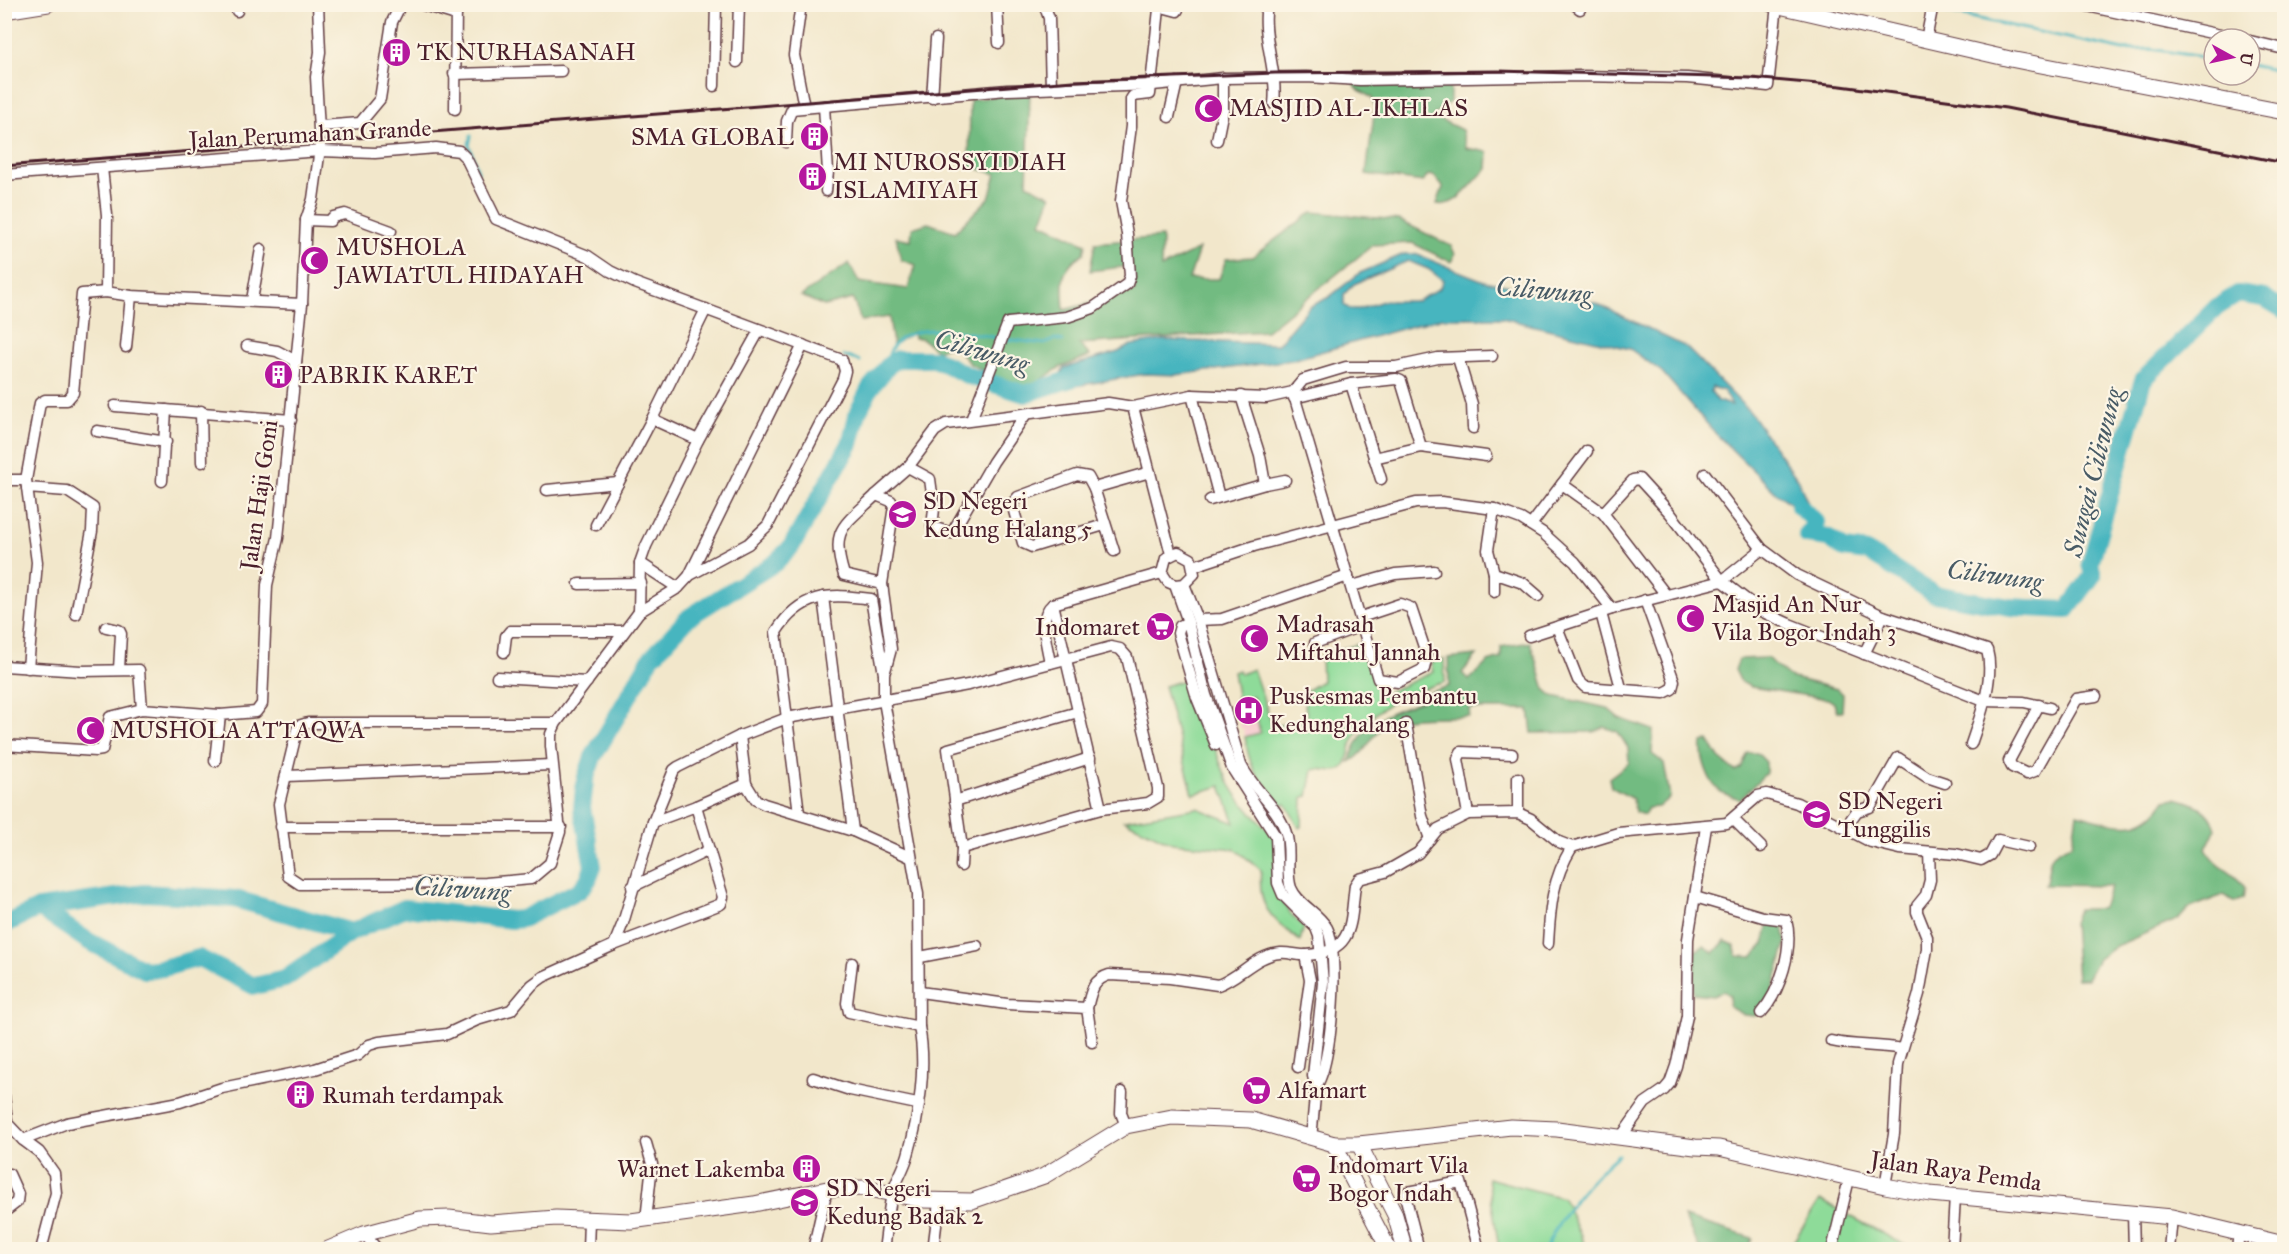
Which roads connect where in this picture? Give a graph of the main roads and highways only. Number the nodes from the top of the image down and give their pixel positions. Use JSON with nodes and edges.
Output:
{"nodes":[{"id":1,"x":1771,"y":4,"type":"edge"},
{"id":2,"x":38,"y":5,"type":"edge"},
{"id":3,"x":1777,"y":5,"type":"edge"},
{"id":4,"x":4,"y":11,"type":"edge"},
{"id":5,"x":2284,"y":112,"type":"edge"},
{"id":6,"x":1334,"y":1144,"type":"junction"},
{"id":7,"x":1359,"y":1144,"type":"junction"},
{"id":8,"x":1376,"y":1175,"type":"junction"},
{"id":9,"x":1356,"y":1185,"type":"junction"},
{"id":10,"x":2284,"y":1244,"type":"edge"},
{"id":11,"x":326,"y":1250,"type":"edge"},
{"id":12,"x":1389,"y":1250,"type":"edge"},
{"id":13,"x":1405,"y":1250,"type":"edge"}],
"edges":[{"from":1,"to":3,"type":"main road"},
{"from":2,"to":4,"type":"main road"},
{"from":3,"to":5,"type":"main road"},
{"from":6,"to":7,"type":"main road","name":"Jalan Raya Pemda"},
{"from":6,"to":9,"type":"main road"},
{"from":6,"to":11,"type":"main road","name":"Jalan Raya Pemda"},
{"from":7,"to":8,"type":"main road"},
{"from":7,"to":10,"type":"main road","name":"Jalan Raya Pemda"},
{"from":8,"to":9,"type":"main road"},
{"from":8,"to":13,"type":"main road"},
{"from":9,"to":12,"type":"main road"}]}
